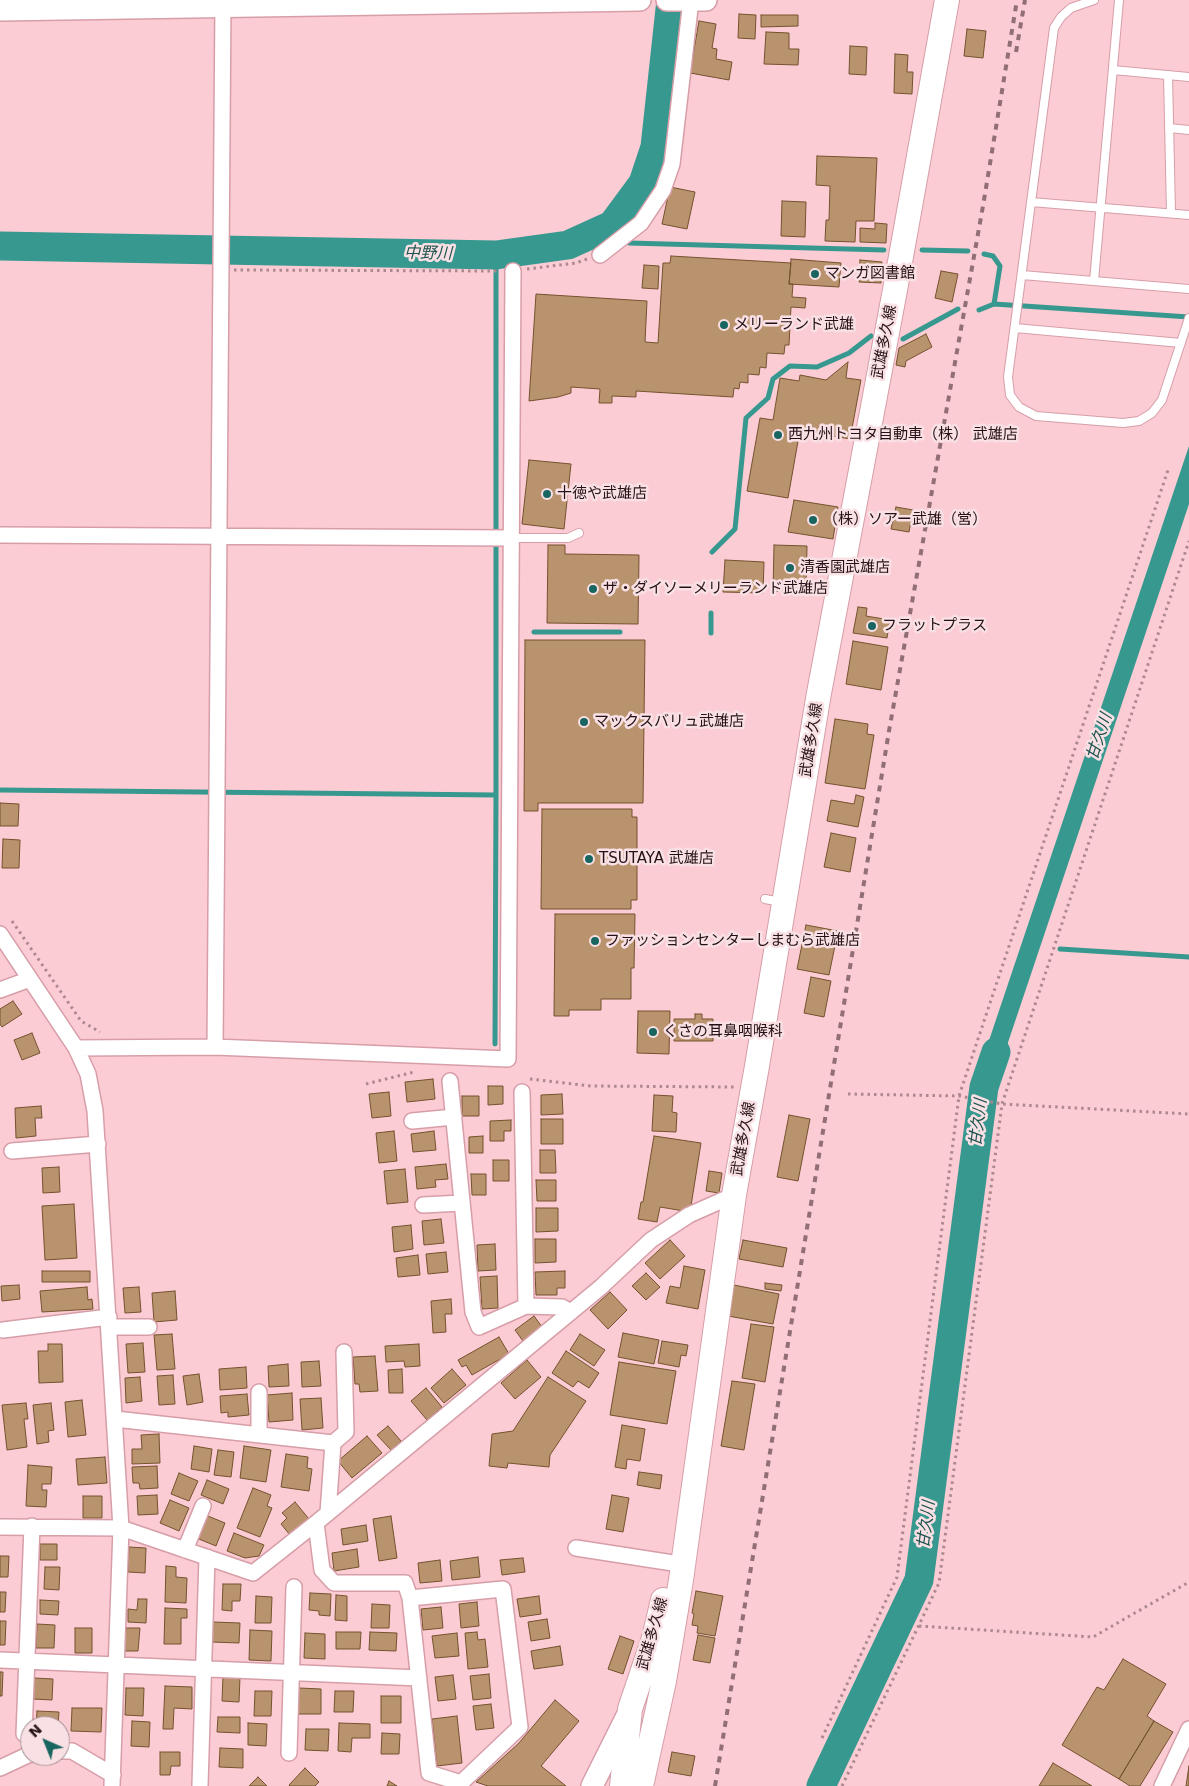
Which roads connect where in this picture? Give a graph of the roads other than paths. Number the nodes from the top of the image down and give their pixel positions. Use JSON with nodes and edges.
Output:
{"nodes":[{"id":1,"x":640,"y":0,"type":"edge"},
{"id":2,"x":667,"y":0,"type":"edge"},
{"id":3,"x":685,"y":0,"type":"edge"},
{"id":4,"x":691,"y":0,"type":"edge"},
{"id":5,"x":706,"y":0,"type":"edge"},
{"id":6,"x":947,"y":0,"type":"edge"},
{"id":7,"x":1094,"y":0,"type":"edge"},
{"id":8,"x":1119,"y":0,"type":"edge"},
{"id":9,"x":223,"y":4,"type":"edge"},
{"id":10,"x":0,"y":10,"type":"edge"},
{"id":11,"x":1113,"y":70,"type":"junction"},
{"id":12,"x":1168,"y":75,"type":"junction"},
{"id":13,"x":1189,"y":77,"type":"edge"},
{"id":14,"x":1169,"y":128,"type":"junction"},
{"id":15,"x":1189,"y":130,"type":"edge"},
{"id":16,"x":1031,"y":202,"type":"junction"},
{"id":17,"x":1100,"y":207,"type":"junction"},
{"id":18,"x":1171,"y":213,"type":"junction"},
{"id":19,"x":1189,"y":214,"type":"edge"},
{"id":20,"x":600,"y":255,"type":"road end"},
{"id":21,"x":513,"y":271,"type":"road end"},
{"id":22,"x":1022,"y":275,"type":"junction"},
{"id":23,"x":1094,"y":281,"type":"junction"},
{"id":24,"x":1189,"y":289,"type":"edge"},
{"id":25,"x":1189,"y":318,"type":"edge"},
{"id":26,"x":1015,"y":328,"type":"junction"},
{"id":27,"x":1181,"y":343,"type":"junction"},
{"id":28,"x":578,"y":533,"type":"dead end"},
{"id":29,"x":0,"y":535,"type":"edge"},
{"id":30,"x":218,"y":536,"type":"junction"},
{"id":31,"x":510,"y":538,"type":"junction"},
{"id":32,"x":0,"y":934,"type":"edge"},
{"id":33,"x":30,"y":979,"type":"junction"},
{"id":34,"x":0,"y":990,"type":"edge"},
{"id":35,"x":216,"y":1047,"type":"junction"},
{"id":36,"x":76,"y":1048,"type":"junction"},
{"id":37,"x":450,"y":1081,"type":"dead end"},
{"id":38,"x":524,"y":1085,"type":"road end"},
{"id":39,"x":454,"y":1117,"type":"junction"},
{"id":40,"x":412,"y":1121,"type":"dead end"},
{"id":41,"x":98,"y":1144,"type":"junction"},
{"id":42,"x":12,"y":1151,"type":"dead end"},
{"id":43,"x":734,"y":1195,"type":"junction"},
{"id":44,"x":462,"y":1203,"type":"junction"},
{"id":45,"x":423,"y":1205,"type":"dead end"},
{"id":46,"x":526,"y":1306,"type":"junction"},
{"id":47,"x":571,"y":1312,"type":"junction"},
{"id":48,"x":109,"y":1322,"type":"junction"},
{"id":49,"x":149,"y":1327,"type":"dead end"},
{"id":50,"x":3,"y":1330,"type":"dead end"},
{"id":51,"x":344,"y":1352,"type":"dead end"},
{"id":52,"x":259,"y":1392,"type":"dead end"},
{"id":53,"x":115,"y":1419,"type":"junction"},
{"id":54,"x":259,"y":1434,"type":"junction"},
{"id":55,"x":333,"y":1442,"type":"junction"},
{"id":56,"x":694,"y":1483,"type":"junction"},
{"id":57,"x":203,"y":1506,"type":"dead end"},
{"id":58,"x":328,"y":1513,"type":"junction"},
{"id":59,"x":316,"y":1523,"type":"junction"},
{"id":60,"x":32,"y":1526,"type":"junction"},
{"id":61,"x":0,"y":1527,"type":"edge"},
{"id":62,"x":121,"y":1528,"type":"junction"},
{"id":63,"x":576,"y":1548,"type":"dead end"},
{"id":64,"x":185,"y":1550,"type":"junction"},
{"id":65,"x":207,"y":1557,"type":"junction"},
{"id":66,"x":673,"y":1563,"type":"junction"},
{"id":67,"x":294,"y":1587,"type":"dead end"},
{"id":68,"x":410,"y":1598,"type":"junction"},
{"id":69,"x":0,"y":1660,"type":"edge"},
{"id":70,"x":27,"y":1661,"type":"junction"},
{"id":71,"x":116,"y":1666,"type":"junction"},
{"id":72,"x":204,"y":1669,"type":"junction"},
{"id":73,"x":291,"y":1673,"type":"junction"},
{"id":74,"x":419,"y":1678,"type":"junction"},
{"id":75,"x":630,"y":1709,"type":"junction"},
{"id":76,"x":25,"y":1716,"type":"edge"},
{"id":77,"x":1189,"y":1729,"type":"edge"},
{"id":78,"x":70,"y":1751,"type":"edge"},
{"id":79,"x":289,"y":1753,"type":"dead end"},
{"id":80,"x":20,"y":1759,"type":"edge"},
{"id":81,"x":0,"y":1768,"type":"edge"},
{"id":82,"x":112,"y":1780,"type":"edge"},
{"id":83,"x":200,"y":1786,"type":"edge"},
{"id":84,"x":592,"y":1786,"type":"edge"},
{"id":85,"x":622,"y":1786,"type":"edge"},
{"id":86,"x":641,"y":1786,"type":"edge"},
{"id":87,"x":1162,"y":1786,"type":"edge"}],
"edges":[{"from":1,"to":9,"type":"street"},
{"from":2,"to":3,"type":"street"},
{"from":3,"to":4,"type":"street"},
{"from":4,"to":5,"type":"street"},
{"from":4,"to":20,"type":"street"},
{"from":6,"to":43,"type":"main road","name":"武雄多久線"},
{"from":7,"to":16,"type":"lane"},
{"from":8,"to":11,"type":"lane"},
{"from":9,"to":10,"type":"street"},
{"from":9,"to":30,"type":"street"},
{"from":11,"to":12,"type":"lane"},
{"from":11,"to":17,"type":"lane"},
{"from":12,"to":13,"type":"lane"},
{"from":12,"to":14,"type":"lane"},
{"from":14,"to":15,"type":"lane"},
{"from":14,"to":18,"type":"lane"},
{"from":16,"to":17,"type":"lane"},
{"from":16,"to":22,"type":"lane"},
{"from":17,"to":18,"type":"lane"},
{"from":17,"to":23,"type":"lane"},
{"from":18,"to":19,"type":"lane"},
{"from":21,"to":31,"type":"street"},
{"from":22,"to":23,"type":"lane"},
{"from":22,"to":26,"type":"lane"},
{"from":23,"to":24,"type":"lane"},
{"from":25,"to":27,"type":"lane"},
{"from":26,"to":27,"type":"lane"},
{"from":26,"to":27,"type":"lane"},
{"from":28,"to":31,"type":"lane"},
{"from":29,"to":30,"type":"street"},
{"from":30,"to":31,"type":"street"},
{"from":30,"to":35,"type":"street"},
{"from":31,"to":35,"type":"street"},
{"from":32,"to":33,"type":"street"},
{"from":33,"to":34,"type":"street"},
{"from":33,"to":36,"type":"street"},
{"from":35,"to":36,"type":"street"},
{"from":36,"to":41,"type":"street"},
{"from":37,"to":39,"type":"street"},
{"from":38,"to":46,"type":"street"},
{"from":39,"to":40,"type":"street"},
{"from":39,"to":44,"type":"street"},
{"from":41,"to":42,"type":"street"},
{"from":41,"to":48,"type":"street"},
{"from":43,"to":47,"type":"street"},
{"from":43,"to":56,"type":"main road","name":"武雄多久線"},
{"from":44,"to":45,"type":"street"},
{"from":44,"to":46,"type":"street"},
{"from":46,"to":47,"type":"street"},
{"from":47,"to":58,"type":"street"},
{"from":48,"to":49,"type":"street"},
{"from":48,"to":50,"type":"street"},
{"from":48,"to":53,"type":"street"},
{"from":51,"to":55,"type":"street"},
{"from":52,"to":54,"type":"street"},
{"from":53,"to":54,"type":"street"},
{"from":53,"to":62,"type":"street"},
{"from":54,"to":55,"type":"street"},
{"from":55,"to":58,"type":"street"},
{"from":56,"to":66,"type":"main road","name":"武雄多久線"},
{"from":56,"to":86,"type":"main road","name":"武雄多久線"},
{"from":57,"to":64,"type":"street"},
{"from":58,"to":59,"type":"street"},
{"from":59,"to":65,"type":"street"},
{"from":59,"to":68,"type":"street"},
{"from":60,"to":61,"type":"street"},
{"from":60,"to":62,"type":"street"},
{"from":60,"to":70,"type":"street"},
{"from":62,"to":64,"type":"street"},
{"from":62,"to":71,"type":"street"},
{"from":63,"to":66,"type":"street"},
{"from":64,"to":65,"type":"street"},
{"from":65,"to":72,"type":"street"},
{"from":66,"to":75,"type":"main road","name":"武雄多久線"},
{"from":67,"to":73,"type":"street"},
{"from":68,"to":74,"type":"street"},
{"from":68,"to":74,"type":"street"},
{"from":69,"to":70,"type":"street"},
{"from":70,"to":71,"type":"street"},
{"from":70,"to":76,"type":"street"},
{"from":71,"to":72,"type":"street"},
{"from":71,"to":82,"type":"street"},
{"from":72,"to":73,"type":"street"},
{"from":72,"to":83,"type":"street"},
{"from":73,"to":74,"type":"street"},
{"from":73,"to":79,"type":"street"},
{"from":75,"to":84,"type":"street"},
{"from":75,"to":85,"type":"main road","name":"武雄多久線"},
{"from":77,"to":87,"type":"street"},
{"from":78,"to":82,"type":"street"},
{"from":80,"to":81,"type":"street"}]}
